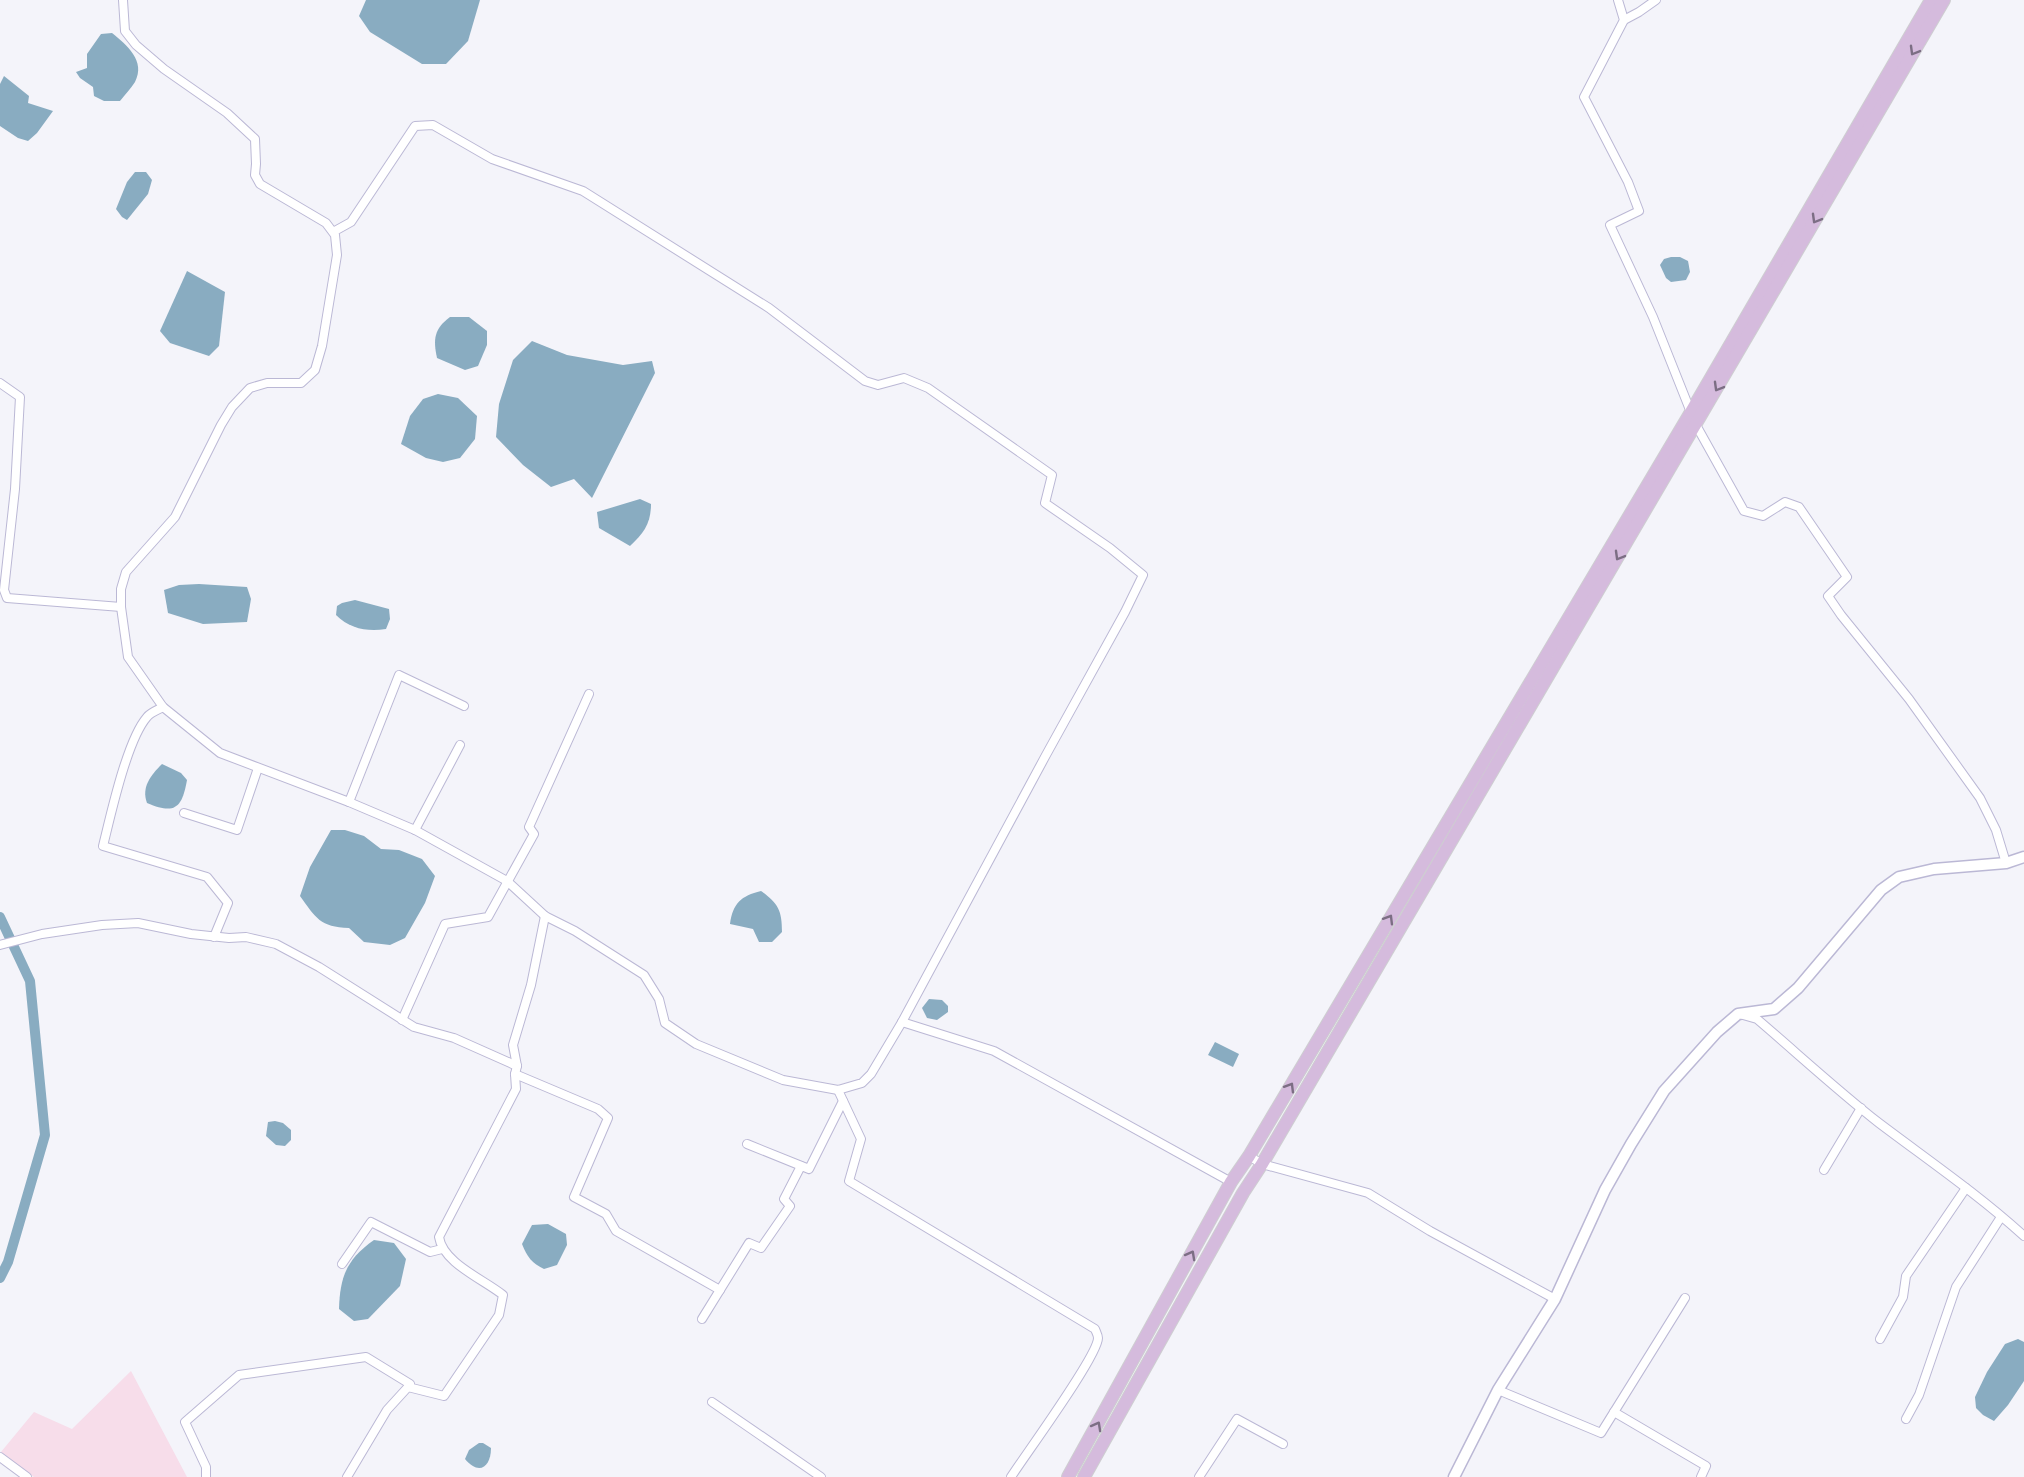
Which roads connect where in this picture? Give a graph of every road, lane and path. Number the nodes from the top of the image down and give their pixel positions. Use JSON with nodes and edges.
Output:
{"nodes":[{"id":1,"x":123,"y":0,"type":"edge"},
{"id":2,"x":1618,"y":0,"type":"edge"},
{"id":3,"x":1656,"y":0,"type":"edge"},
{"id":4,"x":1931,"y":0,"type":"edge"},
{"id":5,"x":1944,"y":0,"type":"edge"},
{"id":6,"x":1624,"y":20,"type":"junction"},
{"id":7,"x":333,"y":232,"type":"junction"},
{"id":8,"x":0,"y":383,"type":"edge"},
{"id":9,"x":1691,"y":412,"type":"junction"},
{"id":10,"x":1696,"y":425,"type":"junction"},
{"id":11,"x":121,"y":607,"type":"junction"},
{"id":12,"x":589,"y":694,"type":"dead end"},
{"id":13,"x":464,"y":706,"type":"dead end"},
{"id":14,"x":163,"y":707,"type":"junction"},
{"id":15,"x":460,"y":745,"type":"dead end"},
{"id":16,"x":258,"y":768,"type":"junction"},
{"id":17,"x":349,"y":802,"type":"junction"},
{"id":18,"x":184,"y":813,"type":"dead end"},
{"id":19,"x":415,"y":830,"type":"junction"},
{"id":20,"x":2024,"y":857,"type":"edge"},
{"id":21,"x":2006,"y":863,"type":"junction"},
{"id":22,"x":507,"y":881,"type":"junction"},
{"id":23,"x":545,"y":916,"type":"junction"},
{"id":24,"x":214,"y":937,"type":"junction"},
{"id":25,"x":0,"y":945,"type":"edge"},
{"id":26,"x":1738,"y":1014,"type":"junction"},
{"id":27,"x":402,"y":1020,"type":"junction"},
{"id":28,"x":902,"y":1022,"type":"junction"},
{"id":29,"x":516,"y":1070,"type":"junction"},
{"id":30,"x":838,"y":1090,"type":"junction"},
{"id":31,"x":843,"y":1101,"type":"junction"},
{"id":32,"x":1861,"y":1108,"type":"junction"},
{"id":33,"x":747,"y":1144,"type":"dead end"},
{"id":34,"x":1249,"y":1156,"type":"junction"},
{"id":35,"x":1262,"y":1164,"type":"junction"},
{"id":36,"x":801,"y":1166,"type":"junction"},
{"id":37,"x":1824,"y":1170,"type":"dead end"},
{"id":38,"x":1231,"y":1182,"type":"junction"},
{"id":39,"x":1966,"y":1188,"type":"junction"},
{"id":40,"x":2001,"y":1217,"type":"junction"},
{"id":41,"x":2024,"y":1236,"type":"edge"},
{"id":42,"x":442,"y":1249,"type":"junction"},
{"id":43,"x":342,"y":1264,"type":"dead end"},
{"id":44,"x":720,"y":1290,"type":"junction"},
{"id":45,"x":1685,"y":1298,"type":"dead end"},
{"id":46,"x":1555,"y":1299,"type":"junction"},
{"id":47,"x":702,"y":1319,"type":"dead end"},
{"id":48,"x":1880,"y":1339,"type":"dead end"},
{"id":49,"x":410,"y":1384,"type":"dead end"},
{"id":50,"x":1498,"y":1390,"type":"junction"},
{"id":51,"x":711,"y":1402,"type":"dead end"},
{"id":52,"x":1614,"y":1412,"type":"junction"},
{"id":53,"x":1906,"y":1419,"type":"dead end"},
{"id":54,"x":1283,"y":1444,"type":"dead end"},
{"id":55,"x":0,"y":1457,"type":"edge"},
{"id":56,"x":27,"y":1477,"type":"edge"},
{"id":57,"x":206,"y":1477,"type":"edge"},
{"id":58,"x":347,"y":1477,"type":"edge"},
{"id":59,"x":821,"y":1477,"type":"edge"},
{"id":60,"x":1011,"y":1477,"type":"edge"},
{"id":61,"x":1068,"y":1477,"type":"edge"},
{"id":62,"x":1084,"y":1477,"type":"edge"},
{"id":63,"x":1199,"y":1477,"type":"edge"},
{"id":64,"x":1454,"y":1477,"type":"edge"},
{"id":65,"x":1701,"y":1477,"type":"edge"}],
"edges":[{"from":1,"to":7,"type":"street"},
{"from":2,"to":6,"type":"street"},
{"from":3,"to":6,"type":"street"},
{"from":4,"to":9,"type":"main road"},
{"from":5,"to":10,"type":"main road","one_way":true},
{"from":6,"to":9,"type":"street"},
{"from":7,"to":11,"type":"street"},
{"from":7,"to":28,"type":"street"},
{"from":8,"to":11,"type":"street"},
{"from":9,"to":10,"type":"street"},
{"from":34,"to":9,"type":"main road","one_way":true},
{"from":10,"to":21,"type":"street"},
{"from":10,"to":35,"type":"main road","one_way":true},
{"from":11,"to":14,"type":"street"},
{"from":12,"to":22,"type":"street"},
{"from":13,"to":17,"type":"street"},
{"from":14,"to":16,"type":"street"},
{"from":14,"to":24,"type":"street"},
{"from":15,"to":19,"type":"street"},
{"from":16,"to":17,"type":"street"},
{"from":16,"to":18,"type":"street"},
{"from":17,"to":19,"type":"street"},
{"from":19,"to":22,"type":"street"},
{"from":20,"to":21,"type":"street"},
{"from":21,"to":26,"type":"street"},
{"from":22,"to":23,"type":"street"},
{"from":22,"to":27,"type":"street"},
{"from":23,"to":29,"type":"street"},
{"from":23,"to":30,"type":"street"},
{"from":24,"to":25,"type":"street"},
{"from":24,"to":27,"type":"street"},
{"from":26,"to":32,"type":"street"},
{"from":26,"to":46,"type":"street"},
{"from":27,"to":29,"type":"street"},
{"from":28,"to":30,"type":"street"},
{"from":28,"to":38,"type":"street"},
{"from":29,"to":42,"type":"street"},
{"from":29,"to":44,"type":"street"},
{"from":30,"to":31,"type":"street"},
{"from":31,"to":36,"type":"street"},
{"from":31,"to":60,"type":"street"},
{"from":32,"to":37,"type":"street"},
{"from":32,"to":39,"type":"street"},
{"from":33,"to":36,"type":"street"},
{"from":34,"to":35,"type":"street"},
{"from":34,"to":38,"type":"main road"},
{"from":35,"to":46,"type":"street"},
{"from":35,"to":62,"type":"main road"},
{"from":36,"to":44,"type":"street"},
{"from":61,"to":38,"type":"main road","one_way":true},
{"from":39,"to":40,"type":"street"},
{"from":39,"to":48,"type":"street"},
{"from":40,"to":41,"type":"street"},
{"from":40,"to":53,"type":"street"},
{"from":42,"to":43,"type":"street"},
{"from":42,"to":58,"type":"street"},
{"from":44,"to":47,"type":"street"},
{"from":45,"to":52,"type":"street"},
{"from":46,"to":50,"type":"street"},
{"from":49,"to":57,"type":"street"},
{"from":50,"to":52,"type":"street"},
{"from":50,"to":64,"type":"street"},
{"from":51,"to":59,"type":"street"},
{"from":52,"to":65,"type":"street"},
{"from":54,"to":63,"type":"street"},
{"from":55,"to":56,"type":"street"}]}
